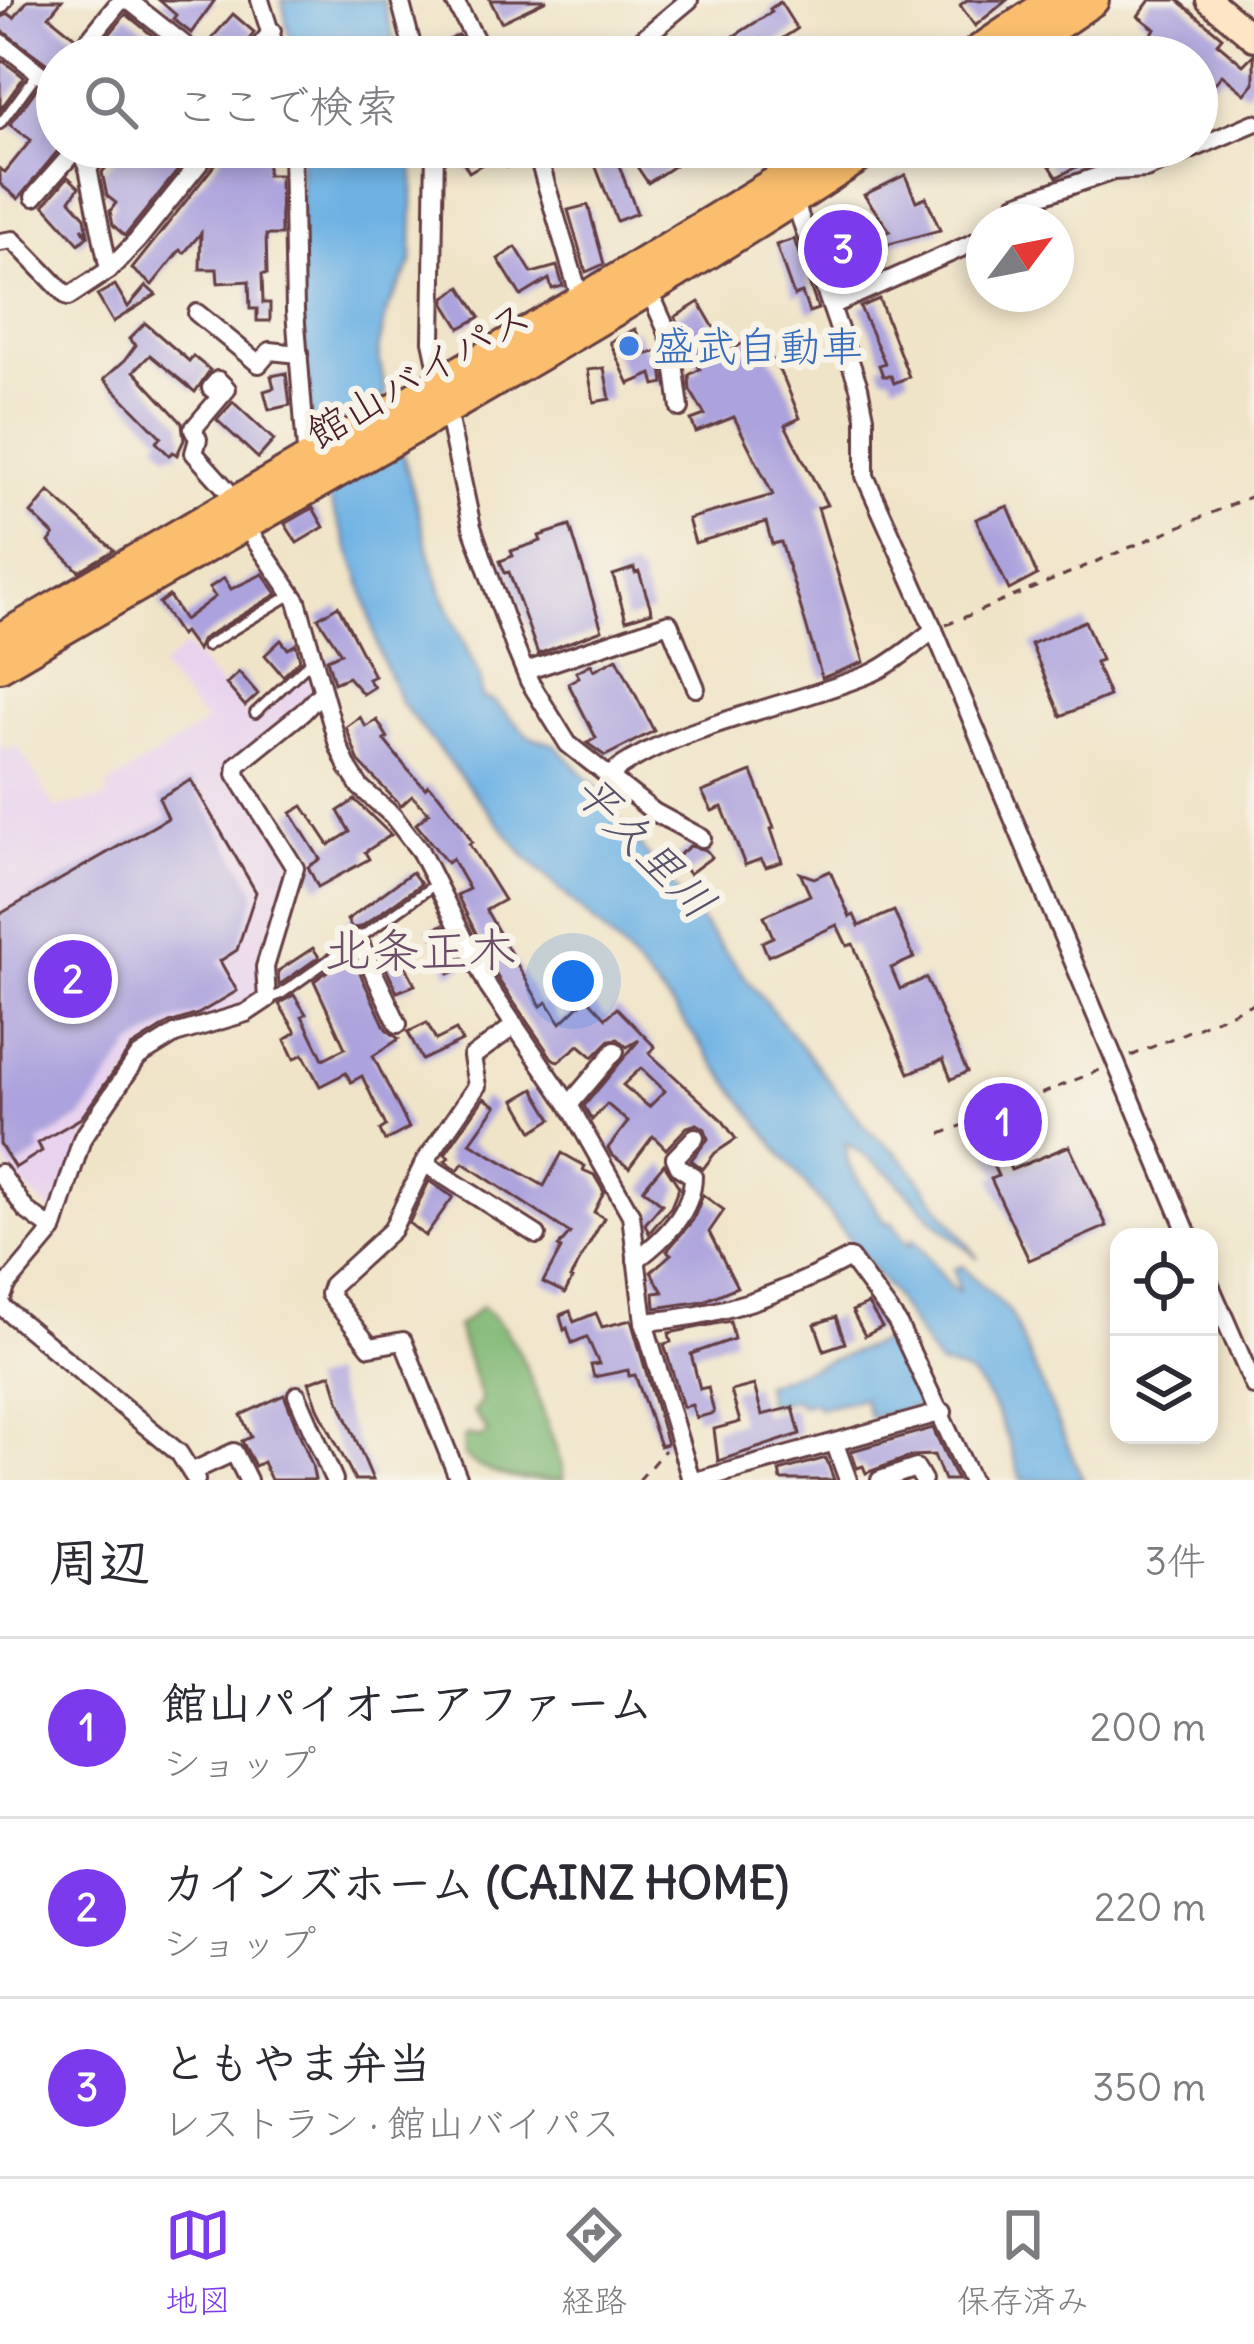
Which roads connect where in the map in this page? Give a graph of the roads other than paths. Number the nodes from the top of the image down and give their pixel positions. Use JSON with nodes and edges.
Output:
{"nodes":[{"id":1,"x":124,"y":0,"type":"edge"},
{"id":2,"x":260,"y":0,"type":"edge"},
{"id":3,"x":400,"y":0,"type":"edge"},
{"id":4,"x":454,"y":0,"type":"edge"},
{"id":5,"x":689,"y":0,"type":"edge"},
{"id":6,"x":1054,"y":0,"type":"edge"},
{"id":7,"x":1093,"y":0,"type":"edge"},
{"id":8,"x":1210,"y":0,"type":"edge"},
{"id":9,"x":272,"y":31,"type":"junction"},
{"id":10,"x":93,"y":36,"type":"edge"},
{"id":11,"x":172,"y":36,"type":"edge"},
{"id":12,"x":268,"y":36,"type":"edge"},
{"id":13,"x":273,"y":36,"type":"edge"},
{"id":14,"x":409,"y":36,"type":"edge"},
{"id":15,"x":474,"y":36,"type":"edge"},
{"id":16,"x":646,"y":36,"type":"edge"},
{"id":17,"x":1001,"y":36,"type":"edge"},
{"id":18,"x":1040,"y":36,"type":"edge"},
{"id":19,"x":1254,"y":38,"type":"edge"},
{"id":20,"x":0,"y":42,"type":"edge"},
{"id":21,"x":36,"y":73,"type":"edge"},
{"id":22,"x":36,"y":75,"type":"edge"},
{"id":23,"x":1254,"y":123,"type":"edge"},
{"id":24,"x":0,"y":124,"type":"edge"},
{"id":25,"x":1218,"y":138,"type":"edge"},
{"id":26,"x":60,"y":168,"type":"edge"},
{"id":27,"x":88,"y":168,"type":"edge"},
{"id":28,"x":196,"y":168,"type":"edge"},
{"id":29,"x":293,"y":168,"type":"edge"},
{"id":30,"x":435,"y":168,"type":"edge"},
{"id":31,"x":541,"y":168,"type":"edge"},
{"id":32,"x":798,"y":168,"type":"edge"},
{"id":33,"x":842,"y":168,"type":"edge"},
{"id":34,"x":1148,"y":168,"type":"edge"},
{"id":35,"x":34,"y":197,"type":"dead end"},
{"id":36,"x":794,"y":200,"type":"junction"},
{"id":37,"x":1016,"y":204,"type":"edge"},
{"id":38,"x":0,"y":242,"type":"edge"},
{"id":39,"x":966,"y":246,"type":"edge"},
{"id":40,"x":109,"y":270,"type":"junction"},
{"id":41,"x":648,"y":288,"type":"junction"},
{"id":42,"x":580,"y":301,"type":"junction"},
{"id":43,"x":831,"y":306,"type":"junction"},
{"id":44,"x":197,"y":314,"type":"dead end"},
{"id":45,"x":299,"y":353,"type":"junction"},
{"id":46,"x":221,"y":396,"type":"dead end"},
{"id":47,"x":440,"y":396,"type":"junction"},
{"id":48,"x":680,"y":408,"type":"dead end"},
{"id":49,"x":313,"y":470,"type":"junction"},
{"id":50,"x":240,"y":512,"type":"junction"},
{"id":51,"x":294,"y":593,"type":"junction"},
{"id":52,"x":934,"y":630,"type":"junction"},
{"id":53,"x":0,"y":639,"type":"edge"},
{"id":54,"x":206,"y":646,"type":"dead end"},
{"id":55,"x":314,"y":659,"type":"junction"},
{"id":56,"x":0,"y":666,"type":"edge"},
{"id":57,"x":526,"y":670,"type":"junction"},
{"id":58,"x":696,"y":688,"type":"dead end"},
{"id":59,"x":322,"y":692,"type":"junction"},
{"id":60,"x":255,"y":712,"type":"dead end"},
{"id":61,"x":610,"y":775,"type":"junction"},
{"id":62,"x":701,"y":838,"type":"dead end"},
{"id":63,"x":439,"y":882,"type":"junction"},
{"id":64,"x":358,"y":939,"type":"junction"},
{"id":65,"x":268,"y":999,"type":"junction"},
{"id":66,"x":398,"y":1024,"type":"dead end"},
{"id":67,"x":514,"y":1026,"type":"junction"},
{"id":68,"x":615,"y":1051,"type":"dead end"},
{"id":69,"x":569,"y":1105,"type":"junction"},
{"id":70,"x":695,"y":1137,"type":"dead end"},
{"id":71,"x":424,"y":1163,"type":"junction"},
{"id":72,"x":0,"y":1173,"type":"edge"},
{"id":73,"x":1185,"y":1228,"type":"edge"},
{"id":74,"x":53,"y":1230,"type":"junction"},
{"id":75,"x":536,"y":1235,"type":"dead end"},
{"id":76,"x":636,"y":1260,"type":"junction"},
{"id":77,"x":0,"y":1303,"type":"edge"},
{"id":78,"x":1218,"y":1303,"type":"edge"},
{"id":79,"x":644,"y":1322,"type":"junction"},
{"id":80,"x":1254,"y":1386,"type":"edge"},
{"id":81,"x":296,"y":1395,"type":"dead end"},
{"id":82,"x":943,"y":1412,"type":"junction"},
{"id":83,"x":835,"y":1444,"type":"junction"},
{"id":84,"x":765,"y":1473,"type":"edge"},
{"id":85,"x":193,"y":1476,"type":"edge"},
{"id":86,"x":248,"y":1480,"type":"edge"},
{"id":87,"x":334,"y":1480,"type":"edge"},
{"id":88,"x":459,"y":1480,"type":"edge"},
{"id":89,"x":695,"y":1480,"type":"edge"},
{"id":90,"x":848,"y":1480,"type":"edge"},
{"id":91,"x":880,"y":1480,"type":"edge"},
{"id":92,"x":923,"y":1480,"type":"edge"},
{"id":93,"x":971,"y":1480,"type":"edge"}],
"edges":[{"from":1,"to":10,"type":"street"},
{"from":1,"to":11,"type":"street"},
{"from":2,"to":9,"type":"street"},
{"from":3,"to":14,"type":"street"},
{"from":4,"to":15,"type":"street"},
{"from":5,"to":16,"type":"street"},
{"from":6,"to":17,"type":"highway"},
{"from":7,"to":18,"type":"highway"},
{"from":8,"to":19,"type":"street"},
{"from":9,"to":12,"type":"street"},
{"from":9,"to":13,"type":"street"},
{"from":20,"to":21,"type":"street"},
{"from":22,"to":24,"type":"lane"},
{"from":23,"to":25,"type":"street"},
{"from":26,"to":35,"type":"street"},
{"from":27,"to":40,"type":"street"},
{"from":28,"to":40,"type":"street"},
{"from":29,"to":45,"type":"street"},
{"from":30,"to":47,"type":"street"},
{"from":31,"to":42,"type":"street"},
{"from":32,"to":42,"type":"highway","name":"館山バイパス"},
{"from":33,"to":36,"type":"highway","name":"館山バイパス"},
{"from":34,"to":37,"type":"street"},
{"from":36,"to":41,"type":"highway","name":"館山バイパス"},
{"from":36,"to":43,"type":"street"},
{"from":38,"to":40,"type":"street"},
{"from":39,"to":43,"type":"street"},
{"from":41,"to":47,"type":"highway","name":"館山バイパス"},
{"from":41,"to":48,"type":"street"},
{"from":42,"to":47,"type":"highway","name":"館山バイパス"},
{"from":43,"to":52,"type":"street"},
{"from":44,"to":45,"type":"street"},
{"from":45,"to":49,"type":"street"},
{"from":46,"to":50,"type":"street"},
{"from":47,"to":49,"type":"highway","name":"館山バイパス"},
{"from":47,"to":57,"type":"street"},
{"from":49,"to":50,"type":"highway","name":"館山バイパス"},
{"from":50,"to":51,"type":"street"},
{"from":50,"to":53,"type":"highway","name":"館山バイパス"},
{"from":50,"to":56,"type":"highway","name":"館山バイパス"},
{"from":51,"to":54,"type":"lane"},
{"from":51,"to":55,"type":"street"},
{"from":52,"to":61,"type":"street"},
{"from":52,"to":73,"type":"street"},
{"from":55,"to":59,"type":"street"},
{"from":55,"to":60,"type":"lane"},
{"from":57,"to":58,"type":"street"},
{"from":57,"to":61,"type":"street"},
{"from":59,"to":63,"type":"street"},
{"from":59,"to":65,"type":"street"},
{"from":61,"to":62,"type":"street"},
{"from":63,"to":64,"type":"lane"},
{"from":63,"to":67,"type":"street"},
{"from":64,"to":65,"type":"lane"},
{"from":64,"to":66,"type":"street"},
{"from":65,"to":74,"type":"street"},
{"from":67,"to":69,"type":"street"},
{"from":67,"to":71,"type":"street"},
{"from":68,"to":69,"type":"street"},
{"from":69,"to":76,"type":"street"},
{"from":70,"to":76,"type":"street"},
{"from":71,"to":75,"type":"street"},
{"from":71,"to":88,"type":"street"},
{"from":72,"to":74,"type":"street"},
{"from":74,"to":77,"type":"street"},
{"from":76,"to":79,"type":"street"},
{"from":77,"to":85,"type":"street"},
{"from":78,"to":80,"type":"street"},
{"from":79,"to":82,"type":"street"},
{"from":79,"to":89,"type":"street"},
{"from":81,"to":87,"type":"street"},
{"from":82,"to":83,"type":"street"},
{"from":82,"to":93,"type":"street"},
{"from":83,"to":84,"type":"street"},
{"from":83,"to":90,"type":"street"},
{"from":84,"to":89,"type":"street"},
{"from":85,"to":86,"type":"street"},
{"from":91,"to":92,"type":"street"}]}
